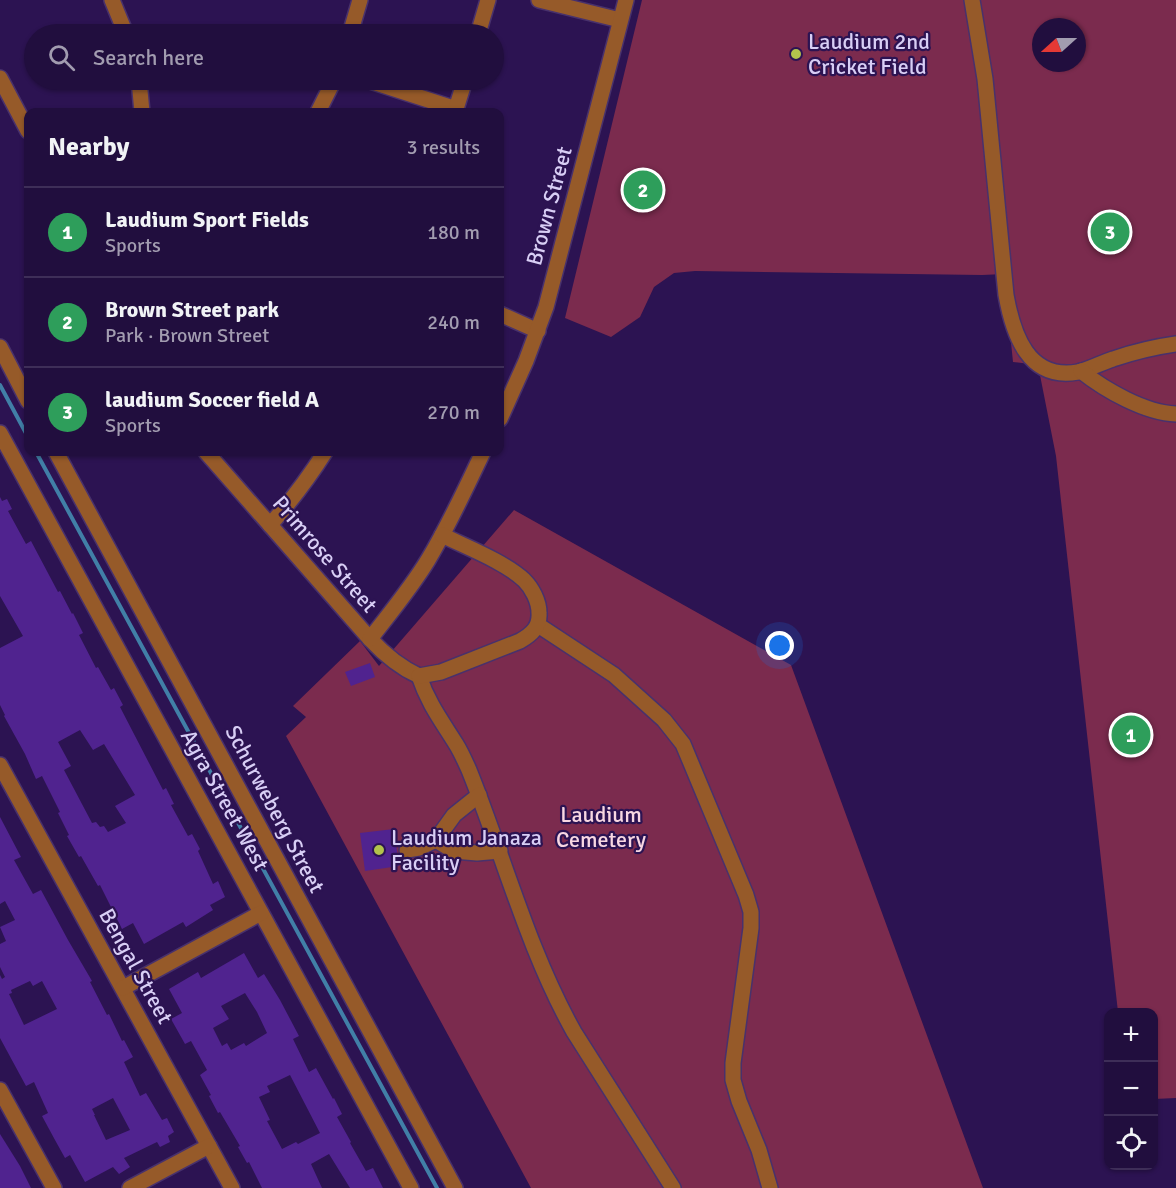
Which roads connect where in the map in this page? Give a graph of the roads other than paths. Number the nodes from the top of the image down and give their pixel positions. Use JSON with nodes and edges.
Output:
{"nodes":[{"id":1,"x":112,"y":0,"type":"edge"},
{"id":2,"x":360,"y":0,"type":"edge"},
{"id":3,"x":488,"y":0,"type":"edge"},
{"id":4,"x":538,"y":0,"type":"edge"},
{"id":5,"x":626,"y":0,"type":"edge"},
{"id":6,"x":972,"y":0,"type":"edge"},
{"id":7,"x":621,"y":20,"type":"junction"},
{"id":8,"x":122,"y":24,"type":"edge"},
{"id":9,"x":353,"y":24,"type":"edge"},
{"id":10,"x":481,"y":24,"type":"edge"},
{"id":11,"x":0,"y":78,"type":"edge"},
{"id":12,"x":140,"y":90,"type":"edge"},
{"id":13,"x":329,"y":90,"type":"edge"},
{"id":14,"x":396,"y":90,"type":"edge"},
{"id":15,"x":462,"y":90,"type":"edge"},
{"id":16,"x":142,"y":108,"type":"edge"},
{"id":17,"x":320,"y":108,"type":"edge"},
{"id":18,"x":447,"y":108,"type":"edge"},
{"id":19,"x":457,"y":108,"type":"edge"},
{"id":20,"x":24,"y":123,"type":"edge"},
{"id":21,"x":504,"y":316,"type":"edge"},
{"id":22,"x":538,"y":331,"type":"junction"},
{"id":23,"x":1176,"y":344,"type":"edge"},
{"id":24,"x":0,"y":347,"type":"edge"},
{"id":25,"x":1081,"y":371,"type":"junction"},
{"id":26,"x":24,"y":393,"type":"edge"},
{"id":27,"x":504,"y":410,"type":"edge"},
{"id":28,"x":1176,"y":414,"type":"edge"},
{"id":29,"x":0,"y":433,"type":"edge"},
{"id":30,"x":58,"y":456,"type":"edge"},
{"id":31,"x":210,"y":456,"type":"edge"},
{"id":32,"x":322,"y":456,"type":"edge"},
{"id":33,"x":481,"y":456,"type":"edge"},
{"id":34,"x":270,"y":525,"type":"junction"},
{"id":35,"x":442,"y":535,"type":"junction"},
{"id":36,"x":538,"y":625,"type":"junction"},
{"id":37,"x":370,"y":639,"type":"junction"},
{"id":38,"x":418,"y":676,"type":"junction"},
{"id":39,"x":0,"y":765,"type":"edge"},
{"id":40,"x":479,"y":795,"type":"junction"},
{"id":41,"x":436,"y":840,"type":"junction"},
{"id":42,"x":407,"y":850,"type":"dead end"},
{"id":43,"x":500,"y":851,"type":"junction"},
{"id":44,"x":261,"y":913,"type":"junction"},
{"id":45,"x":123,"y":988,"type":"junction"},
{"id":46,"x":0,"y":1090,"type":"edge"},
{"id":47,"x":209,"y":1146,"type":"junction"},
{"id":48,"x":54,"y":1188,"type":"edge"},
{"id":49,"x":129,"y":1188,"type":"edge"},
{"id":50,"x":232,"y":1188,"type":"edge"},
{"id":51,"x":411,"y":1188,"type":"edge"},
{"id":52,"x":455,"y":1188,"type":"edge"},
{"id":53,"x":673,"y":1188,"type":"edge"},
{"id":54,"x":770,"y":1188,"type":"edge"}],
"edges":[{"from":1,"to":8,"type":"street"},
{"from":2,"to":9,"type":"street"},
{"from":3,"to":10,"type":"street"},
{"from":4,"to":7,"type":"street"},
{"from":5,"to":7,"type":"street","name":"Brown Street"},
{"from":6,"to":25,"type":"street"},
{"from":7,"to":22,"type":"street","name":"Brown Street"},
{"from":11,"to":20,"type":"street"},
{"from":12,"to":16,"type":"street"},
{"from":13,"to":17,"type":"street"},
{"from":14,"to":18,"type":"street"},
{"from":15,"to":19,"type":"street"},
{"from":21,"to":22,"type":"street"},
{"from":22,"to":27,"type":"street","name":"Brown Street"},
{"from":23,"to":25,"type":"street"},
{"from":24,"to":26,"type":"street"},
{"from":25,"to":28,"type":"street"},
{"from":29,"to":44,"type":"street","name":"Agra Street West"},
{"from":30,"to":52,"type":"street","name":"Schurweberg Street"},
{"from":31,"to":34,"type":"street","name":"Primrose Street"},
{"from":32,"to":34,"type":"street"},
{"from":33,"to":35,"type":"street"},
{"from":34,"to":37,"type":"street","name":"Primrose Street"},
{"from":35,"to":36,"type":"street"},
{"from":35,"to":37,"type":"street"},
{"from":36,"to":38,"type":"street"},
{"from":36,"to":54,"type":"street"},
{"from":37,"to":38,"type":"street","name":"Primrose Street"},
{"from":38,"to":40,"type":"street"},
{"from":39,"to":45,"type":"street","name":"Bengal Street"},
{"from":40,"to":41,"type":"street"},
{"from":40,"to":43,"type":"street"},
{"from":41,"to":42,"type":"street"},
{"from":41,"to":43,"type":"street"},
{"from":43,"to":53,"type":"street"},
{"from":44,"to":45,"type":"street"},
{"from":44,"to":51,"type":"street","name":"Agra Street West"},
{"from":45,"to":47,"type":"street","name":"Bengal Street"},
{"from":46,"to":48,"type":"street"},
{"from":47,"to":49,"type":"street"},
{"from":47,"to":50,"type":"street","name":"Bengal Street"}]}
